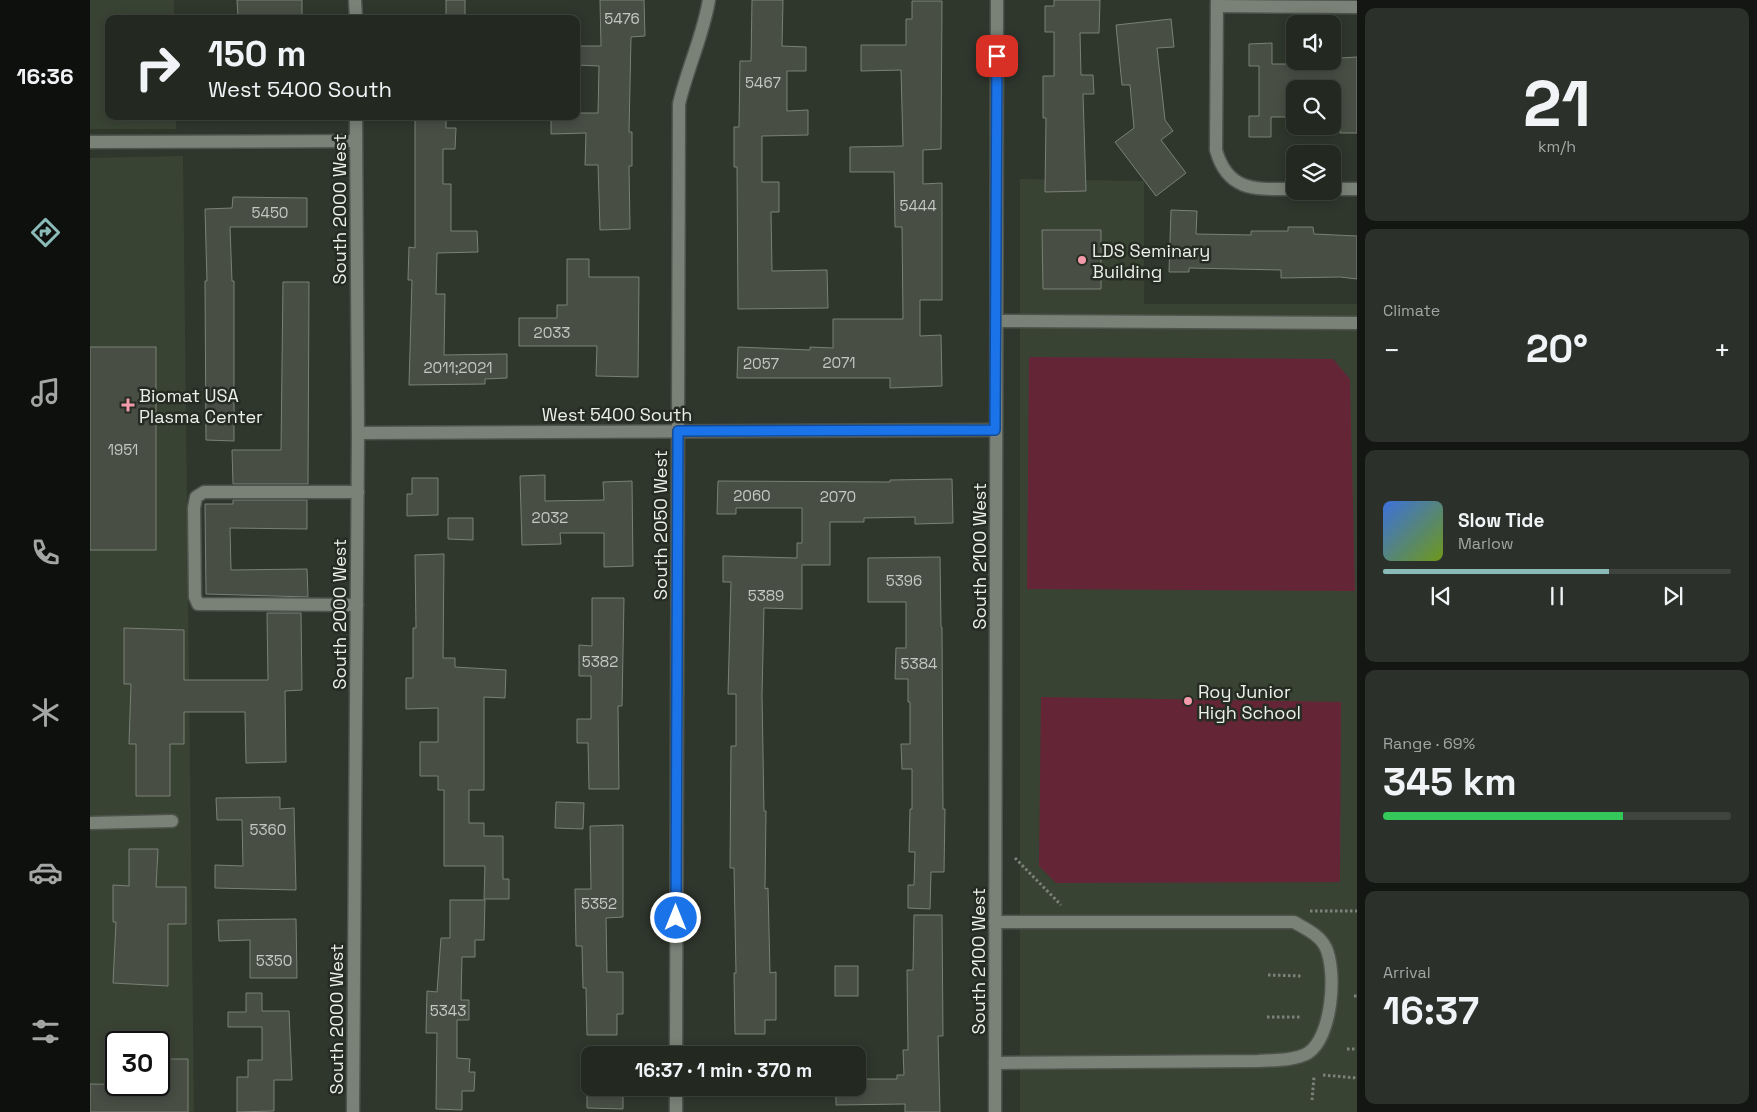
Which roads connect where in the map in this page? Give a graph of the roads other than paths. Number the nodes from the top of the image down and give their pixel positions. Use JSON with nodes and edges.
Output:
{"nodes":[{"id":1,"x":355,"y":0,"type":"edge"},
{"id":2,"x":709,"y":0,"type":"edge"},
{"id":3,"x":997,"y":0,"type":"edge"},
{"id":4,"x":1217,"y":3,"type":"edge"},
{"id":5,"x":1357,"y":7,"type":"edge"},
{"id":6,"x":356,"y":15,"type":"edge"},
{"id":7,"x":356,"y":120,"type":"edge"},
{"id":8,"x":356,"y":141,"type":"junction"},
{"id":9,"x":90,"y":142,"type":"edge"},
{"id":10,"x":1286,"y":189,"type":"edge"},
{"id":11,"x":1341,"y":189,"type":"edge"},
{"id":12,"x":1357,"y":189,"type":"edge"},
{"id":13,"x":997,"y":321,"type":"junction"},
{"id":14,"x":1357,"y":322,"type":"edge"},
{"id":15,"x":995,"y":430,"type":"junction"},
{"id":16,"x":678,"y":431,"type":"junction"},
{"id":17,"x":358,"y":433,"type":"junction"},
{"id":18,"x":358,"y":492,"type":"junction"},
{"id":19,"x":357,"y":605,"type":"junction"},
{"id":20,"x":172,"y":821,"type":"dead end"},
{"id":21,"x":90,"y":823,"type":"edge"},
{"id":22,"x":996,"y":922,"type":"junction"},
{"id":23,"x":676,"y":1046,"type":"edge"},
{"id":24,"x":995,"y":1063,"type":"junction"},
{"id":25,"x":676,"y":1096,"type":"edge"},
{"id":26,"x":353,"y":1112,"type":"edge"},
{"id":27,"x":676,"y":1112,"type":"edge"},
{"id":28,"x":995,"y":1112,"type":"edge"}],
"edges":[{"from":1,"to":6,"type":"street"},
{"from":2,"to":16,"type":"street","name":"South 2050 West"},
{"from":3,"to":13,"type":"street","name":"South 2100 West"},
{"from":4,"to":5,"type":"street"},
{"from":4,"to":10,"type":"street"},
{"from":7,"to":8,"type":"street","name":"South 2000 West"},
{"from":8,"to":9,"type":"street"},
{"from":8,"to":17,"type":"street","name":"South 2000 West"},
{"from":11,"to":12,"type":"street"},
{"from":13,"to":14,"type":"street"},
{"from":13,"to":15,"type":"street","name":"South 2100 West"},
{"from":15,"to":16,"type":"street","name":"West 5400 South"},
{"from":15,"to":22,"type":"street","name":"South 2100 West"},
{"from":16,"to":17,"type":"street","name":"West 5400 South"},
{"from":16,"to":23,"type":"street","name":"South 2050 West"},
{"from":17,"to":18,"type":"street","name":"South 2000 West"},
{"from":18,"to":19,"type":"street","name":"South 2000 West"},
{"from":18,"to":19,"type":"street"},
{"from":19,"to":26,"type":"street","name":"South 2000 West"},
{"from":20,"to":21,"type":"street"},
{"from":22,"to":24,"type":"street","name":"South 2100 West"},
{"from":22,"to":24,"type":"street"},
{"from":24,"to":28,"type":"street","name":"South 2100 West"},
{"from":25,"to":27,"type":"street"}]}
